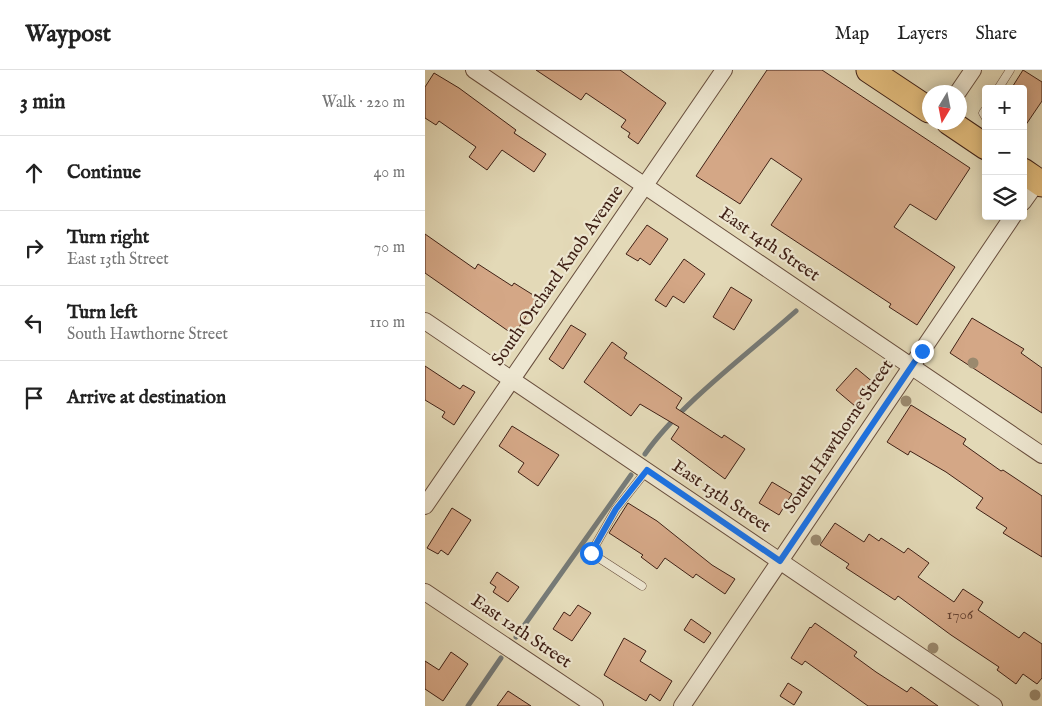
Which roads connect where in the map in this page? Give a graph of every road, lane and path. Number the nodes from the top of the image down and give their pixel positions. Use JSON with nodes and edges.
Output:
{"nodes":[{"id":1,"x":474,"y":70,"type":"edge"},
{"id":2,"x":724,"y":70,"type":"edge"},
{"id":3,"x":869,"y":70,"type":"edge"},
{"id":4,"x":973,"y":70,"type":"edge"},
{"id":5,"x":1010,"y":70,"type":"edge"},
{"id":6,"x":963,"y":85,"type":"edge"},
{"id":7,"x":1001,"y":85,"type":"edge"},
{"id":8,"x":922,"y":105,"type":"edge"},
{"id":9,"x":963,"y":130,"type":"edge"},
{"id":10,"x":982,"y":141,"type":"edge"},
{"id":11,"x":1034,"y":179,"type":"edge"},
{"id":12,"x":645,"y":185,"type":"junction"},
{"id":13,"x":1027,"y":194,"type":"edge"},
{"id":14,"x":1010,"y":220,"type":"edge"},
{"id":15,"x":425,"y":321,"type":"edge"},
{"id":16,"x":912,"y":367,"type":"junction"},
{"id":17,"x":511,"y":379,"type":"junction"},
{"id":18,"x":1042,"y":455,"type":"edge"},
{"id":19,"x":647,"y":470,"type":"junction"},
{"id":20,"x":425,"y":506,"type":"edge"},
{"id":21,"x":780,"y":561,"type":"junction"},
{"id":22,"x":642,"y":586,"type":"dead end"},
{"id":23,"x":425,"y":592,"type":"edge"},
{"id":24,"x":595,"y":706,"type":"edge"},
{"id":25,"x":682,"y":706,"type":"edge"},
{"id":26,"x":994,"y":706,"type":"edge"}],
"edges":[{"from":1,"to":12,"type":"street","name":"East 14th Street"},
{"from":2,"to":12,"type":"street","name":"South Orchard Knob Avenue"},
{"from":3,"to":8,"type":"main road"},
{"from":4,"to":6,"type":"street"},
{"from":5,"to":7,"type":"lane"},
{"from":9,"to":10,"type":"main road"},
{"from":11,"to":13,"type":"street"},
{"from":12,"to":16,"type":"street","name":"East 14th Street"},
{"from":12,"to":17,"type":"street","name":"South Orchard Knob Avenue"},
{"from":14,"to":16,"type":"street","name":"South Hawthorne Street"},
{"from":15,"to":17,"type":"street","name":"East 13th Street"},
{"from":16,"to":18,"type":"street","name":"East 14th Street"},
{"from":16,"to":21,"type":"street","name":"South Hawthorne Street"},
{"from":17,"to":19,"type":"street","name":"East 13th Street"},
{"from":17,"to":20,"type":"street","name":"South Orchard Knob Avenue"},
{"from":19,"to":21,"type":"street","name":"East 13th Street"},
{"from":19,"to":22,"type":"lane"},
{"from":21,"to":25,"type":"street","name":"South Hawthorne Street"},
{"from":21,"to":26,"type":"street","name":"East 13th Street"},
{"from":23,"to":24,"type":"street","name":"East 12th Street"}]}
